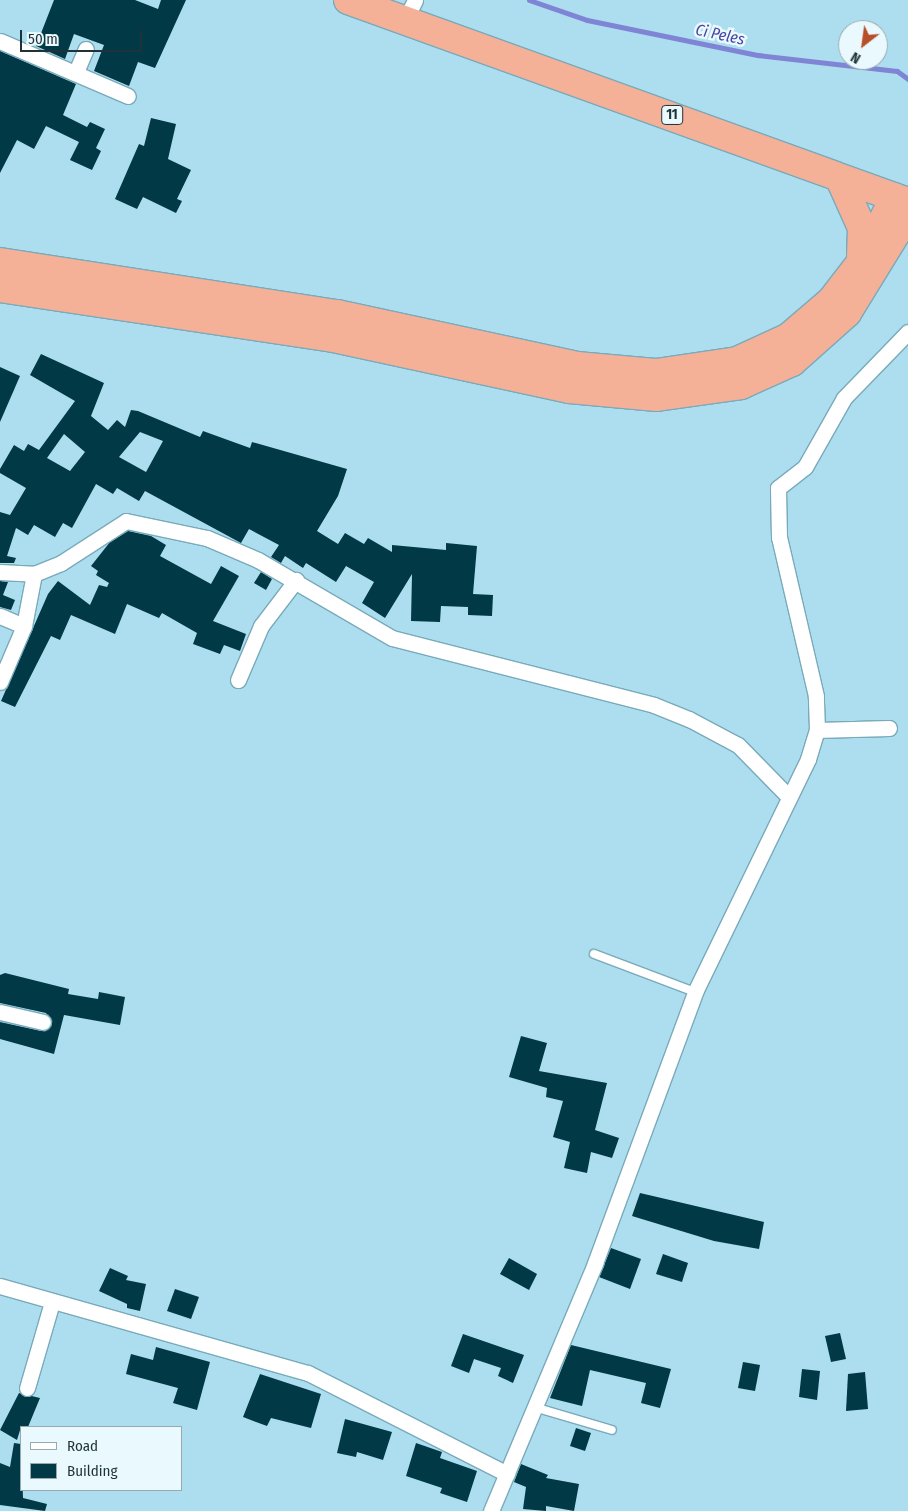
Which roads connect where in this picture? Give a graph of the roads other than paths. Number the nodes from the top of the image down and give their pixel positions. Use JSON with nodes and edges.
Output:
{"nodes":[{"id":1,"x":348,"y":0,"type":"edge"},
{"id":2,"x":410,"y":9,"type":"edge"},
{"id":3,"x":0,"y":41,"type":"edge"},
{"id":4,"x":86,"y":49,"type":"dead end"},
{"id":5,"x":76,"y":72,"type":"junction"},
{"id":6,"x":128,"y":96,"type":"dead end"},
{"id":7,"x":840,"y":178,"type":"junction"},
{"id":8,"x":904,"y":204,"type":"edge"},
{"id":9,"x":908,"y":242,"type":"edge"},
{"id":10,"x":0,"y":262,"type":"edge"},
{"id":11,"x":868,"y":266,"type":"junction"},
{"id":12,"x":0,"y":288,"type":"edge"},
{"id":13,"x":908,"y":332,"type":"edge"},
{"id":14,"x":0,"y":572,"type":"edge"},
{"id":15,"x":34,"y":574,"type":"junction"},
{"id":16,"x":296,"y":580,"type":"junction"},
{"id":17,"x":0,"y":616,"type":"edge"},
{"id":18,"x":24,"y":626,"type":"junction"},
{"id":19,"x":238,"y":680,"type":"dead end"},
{"id":20,"x":0,"y":682,"type":"edge"},
{"id":21,"x":889,"y":728,"type":"dead end"},
{"id":22,"x":817,"y":730,"type":"junction"},
{"id":23,"x":788,"y":796,"type":"junction"},
{"id":24,"x":594,"y":954,"type":"dead end"},
{"id":25,"x":695,"y":992,"type":"junction"},
{"id":26,"x":0,"y":1012,"type":"edge"},
{"id":27,"x":43,"y":1022,"type":"dead end"},
{"id":28,"x":0,"y":1286,"type":"edge"},
{"id":29,"x":52,"y":1302,"type":"junction"},
{"id":30,"x":27,"y":1388,"type":"dead end"},
{"id":31,"x":534,"y":1407,"type":"junction"},
{"id":32,"x":612,"y":1430,"type":"dead end"},
{"id":33,"x":507,"y":1474,"type":"junction"},
{"id":34,"x":491,"y":1511,"type":"edge"}],
"edges":[{"from":1,"to":2,"type":"highway","number":"11"},
{"from":2,"to":7,"type":"highway","number":"11"},
{"from":3,"to":5,"type":"street"},
{"from":4,"to":5,"type":"street"},
{"from":5,"to":6,"type":"street"},
{"from":7,"to":8,"type":"highway","number":"11"},
{"from":7,"to":11,"type":"highway"},
{"from":8,"to":11,"type":"highway"},
{"from":9,"to":11,"type":"highway"},
{"from":10,"to":11,"type":"highway"},
{"from":11,"to":12,"type":"highway"},
{"from":13,"to":22,"type":"street"},
{"from":14,"to":15,"type":"street"},
{"from":15,"to":16,"type":"street"},
{"from":15,"to":18,"type":"street"},
{"from":16,"to":19,"type":"street"},
{"from":16,"to":23,"type":"street"},
{"from":17,"to":18,"type":"street"},
{"from":18,"to":20,"type":"street"},
{"from":21,"to":22,"type":"street"},
{"from":22,"to":23,"type":"street"},
{"from":23,"to":25,"type":"street"},
{"from":24,"to":25,"type":"lane"},
{"from":25,"to":31,"type":"street"},
{"from":26,"to":27,"type":"street"},
{"from":28,"to":29,"type":"street"},
{"from":29,"to":30,"type":"street"},
{"from":29,"to":33,"type":"street"},
{"from":31,"to":32,"type":"lane"},
{"from":31,"to":33,"type":"street"},
{"from":33,"to":34,"type":"street"}]}
